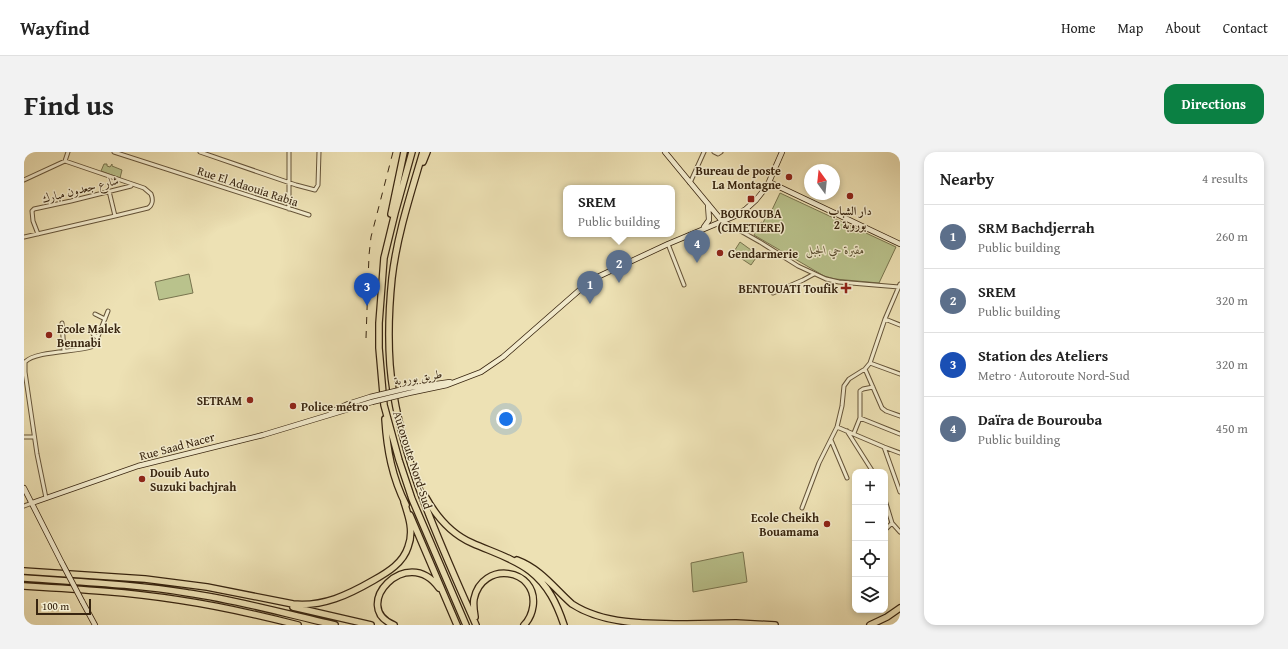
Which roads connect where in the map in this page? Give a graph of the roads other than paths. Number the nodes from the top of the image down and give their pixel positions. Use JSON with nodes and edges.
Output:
{"nodes":[{"id":1,"x":68,"y":152,"type":"edge"},
{"id":2,"x":114,"y":152,"type":"edge"},
{"id":3,"x":200,"y":152,"type":"edge"},
{"id":4,"x":290,"y":152,"type":"edge"},
{"id":5,"x":318,"y":152,"type":"edge"},
{"id":6,"x":404,"y":152,"type":"edge"},
{"id":7,"x":412,"y":152,"type":"edge"},
{"id":8,"x":423,"y":152,"type":"edge"},
{"id":9,"x":428,"y":152,"type":"edge"},
{"id":10,"x":704,"y":152,"type":"edge"},
{"id":11,"x":714,"y":152,"type":"edge"},
{"id":12,"x":721,"y":152,"type":"edge"},
{"id":13,"x":782,"y":152,"type":"edge"},
{"id":14,"x":667,"y":153,"type":"edge"},
{"id":15,"x":65,"y":161,"type":"junction"},
{"id":16,"x":24,"y":180,"type":"edge"},
{"id":17,"x":290,"y":182,"type":"junction"},
{"id":18,"x":769,"y":182,"type":"junction"},
{"id":19,"x":690,"y":183,"type":"junction"},
{"id":20,"x":132,"y":185,"type":"junction"},
{"id":21,"x":412,"y":186,"type":"junction"},
{"id":22,"x":109,"y":191,"type":"junction"},
{"id":23,"x":708,"y":204,"type":"junction"},
{"id":24,"x":290,"y":209,"type":"junction"},
{"id":25,"x":115,"y":216,"type":"junction"},
{"id":26,"x":309,"y":216,"type":"dead end"},
{"id":27,"x":722,"y":220,"type":"junction"},
{"id":28,"x":703,"y":229,"type":"junction"},
{"id":29,"x":38,"y":234,"type":"junction"},
{"id":30,"x":24,"y":237,"type":"edge"},
{"id":31,"x":668,"y":244,"type":"junction"},
{"id":32,"x":900,"y":244,"type":"edge"},
{"id":33,"x":386,"y":248,"type":"junction"},
{"id":34,"x":814,"y":274,"type":"junction"},
{"id":35,"x":684,"y":285,"type":"dead end"},
{"id":36,"x":900,"y":285,"type":"edge"},
{"id":37,"x":773,"y":293,"type":"dead end"},
{"id":38,"x":108,"y":311,"type":"dead end"},
{"id":39,"x":95,"y":314,"type":"dead end"},
{"id":40,"x":105,"y":319,"type":"junction"},
{"id":41,"x":885,"y":319,"type":"junction"},
{"id":42,"x":62,"y":323,"type":"dead end"},
{"id":43,"x":900,"y":325,"type":"edge"},
{"id":44,"x":93,"y":334,"type":"dead end"},
{"id":45,"x":98,"y":338,"type":"junction"},
{"id":46,"x":64,"y":351,"type":"junction"},
{"id":47,"x":870,"y":363,"type":"junction"},
{"id":48,"x":865,"y":369,"type":"junction"},
{"id":49,"x":900,"y":374,"type":"edge"},
{"id":50,"x":873,"y":387,"type":"junction"},
{"id":51,"x":26,"y":397,"type":"edge"},
{"id":52,"x":384,"y":405,"type":"junction"},
{"id":53,"x":328,"y":414,"type":"joint"},
{"id":54,"x":900,"y":416,"type":"edge"},
{"id":55,"x":860,"y":418,"type":"junction"},
{"id":56,"x":837,"y":426,"type":"junction"},
{"id":57,"x":847,"y":431,"type":"junction"},
{"id":58,"x":854,"y":433,"type":"junction"},
{"id":59,"x":900,"y":434,"type":"edge"},
{"id":60,"x":24,"y":437,"type":"edge"},
{"id":61,"x":34,"y":437,"type":"junction"},
{"id":62,"x":831,"y":440,"type":"junction"},
{"id":63,"x":884,"y":447,"type":"junction"},
{"id":64,"x":900,"y":453,"type":"edge"},
{"id":65,"x":871,"y":469,"type":"edge"},
{"id":66,"x":414,"y":474,"type":"junction"},
{"id":67,"x":847,"y":478,"type":"dead end"},
{"id":68,"x":24,"y":488,"type":"edge"},
{"id":69,"x":900,"y":492,"type":"edge"},
{"id":70,"x":46,"y":498,"type":"junction"},
{"id":71,"x":404,"y":502,"type":"junction"},
{"id":72,"x":32,"y":503,"type":"junction"},
{"id":73,"x":887,"y":505,"type":"edge"},
{"id":74,"x":24,"y":506,"type":"edge"},
{"id":75,"x":802,"y":508,"type":"dead end"},
{"id":76,"x":892,"y":523,"type":"junction"},
{"id":77,"x":888,"y":527,"type":"edge"},
{"id":78,"x":899,"y":531,"type":"edge"},
{"id":79,"x":498,"y":553,"type":"junction"},
{"id":80,"x":25,"y":571,"type":"edge"},
{"id":81,"x":24,"y":578,"type":"edge"},
{"id":82,"x":24,"y":586,"type":"edge"},
{"id":83,"x":239,"y":593,"type":"junction"},
{"id":84,"x":900,"y":608,"type":"edge"},
{"id":85,"x":452,"y":611,"type":"junction"},
{"id":86,"x":284,"y":622,"type":"junction"},
{"id":87,"x":476,"y":624,"type":"edge"},
{"id":88,"x":690,"y":624,"type":"junction"},
{"id":89,"x":94,"y":625,"type":"edge"},
{"id":90,"x":294,"y":625,"type":"edge"},
{"id":91,"x":298,"y":625,"type":"edge"},
{"id":92,"x":334,"y":625,"type":"edge"},
{"id":93,"x":371,"y":625,"type":"edge"},
{"id":94,"x":394,"y":625,"type":"edge"},
{"id":95,"x":457,"y":625,"type":"edge"},
{"id":96,"x":466,"y":625,"type":"edge"},
{"id":97,"x":524,"y":625,"type":"edge"},
{"id":98,"x":564,"y":625,"type":"edge"},
{"id":99,"x":679,"y":625,"type":"edge"},
{"id":100,"x":775,"y":625,"type":"edge"},
{"id":101,"x":870,"y":625,"type":"edge"}],
"edges":[{"from":1,"to":15,"type":"street"},
{"from":2,"to":24,"type":"street","name":"Rue El Adaouia Rabia"},
{"from":3,"to":17,"type":"street"},
{"from":4,"to":17,"type":"street"},
{"from":5,"to":17,"type":"street"},
{"from":6,"to":33,"type":"highway"},
{"from":7,"to":33,"type":"highway","name":"Autoroute Nord-Sud"},
{"from":8,"to":21,"type":"highway","name":"Autoroute Nord-Sud"},
{"from":9,"to":21,"type":"highway"},
{"from":10,"to":19,"type":"street"},
{"from":11,"to":12,"type":"street"},
{"from":13,"to":18,"type":"main road","name":"طريق بوروبة"},
{"from":14,"to":19,"type":"main road"},
{"from":15,"to":16,"type":"street"},
{"from":15,"to":20,"type":"street"},
{"from":17,"to":24,"type":"street"},
{"from":18,"to":27,"type":"main road","name":"طريق بوروبة"},
{"from":18,"to":32,"type":"main road"},
{"from":19,"to":23,"type":"main road"},
{"from":20,"to":22,"type":"street","name":"شارع جعدون مبارك"},
{"from":20,"to":25,"type":"street"},
{"from":21,"to":66,"type":"highway","name":"Autoroute Nord-Sud"},
{"from":22,"to":25,"type":"street"},
{"from":22,"to":29,"type":"street","name":"شارع جعدون مبارك"},
{"from":23,"to":27,"type":"main road"},
{"from":23,"to":28,"type":"main road"},
{"from":24,"to":26,"type":"street","name":"Rue El Adaouia Rabia"},
{"from":25,"to":29,"type":"street"},
{"from":27,"to":28,"type":"main road","name":"طريق بوروبة"},
{"from":27,"to":34,"type":"street"},
{"from":28,"to":31,"type":"main road","name":"طريق بوروبة"},
{"from":29,"to":30,"type":"street"},
{"from":31,"to":35,"type":"street"},
{"from":31,"to":53,"type":"main road","name":"طريق بوروبة","bridge":true},
{"from":33,"to":52,"type":"highway","name":"Autoroute Nord-Sud"},
{"from":34,"to":36,"type":"street"},
{"from":34,"to":37,"type":"street"},
{"from":36,"to":41,"type":"street"},
{"from":38,"to":40,"type":"street"},
{"from":39,"to":40,"type":"street"},
{"from":40,"to":45,"type":"street"},
{"from":41,"to":43,"type":"street"},
{"from":41,"to":47,"type":"street"},
{"from":42,"to":46,"type":"street"},
{"from":44,"to":45,"type":"street"},
{"from":45,"to":46,"type":"street"},
{"from":46,"to":51,"type":"street"},
{"from":47,"to":48,"type":"street"},
{"from":47,"to":49,"type":"street"},
{"from":48,"to":50,"type":"street"},
{"from":48,"to":56,"type":"street"},
{"from":50,"to":54,"type":"street"},
{"from":50,"to":55,"type":"street"},
{"from":51,"to":61,"type":"street"},
{"from":52,"to":71,"type":"highway"},
{"from":52,"to":96,"type":"highway","name":"Autoroute Nord-Sud"},
{"from":53,"to":70,"type":"main road","name":"Rue Saad Nacer"},
{"from":55,"to":58,"type":"street"},
{"from":55,"to":59,"type":"street"},
{"from":56,"to":57,"type":"street"},
{"from":56,"to":62,"type":"street"},
{"from":57,"to":58,"type":"street"},
{"from":57,"to":65,"type":"street"},
{"from":58,"to":63,"type":"street"},
{"from":60,"to":61,"type":"street"},
{"from":61,"to":70,"type":"street"},
{"from":62,"to":67,"type":"street"},
{"from":62,"to":75,"type":"street"},
{"from":63,"to":64,"type":"street"},
{"from":63,"to":69,"type":"street"},
{"from":66,"to":79,"type":"highway"},
{"from":66,"to":87,"type":"highway","name":"Autoroute Nord-Sud"},
{"from":68,"to":72,"type":"main road"},
{"from":70,"to":72,"type":"main road","name":"Rue Saad Nacer"},
{"from":71,"to":83,"type":"highway"},
{"from":71,"to":85,"type":"highway"},
{"from":72,"to":74,"type":"street"},
{"from":72,"to":89,"type":"main road","bridge":true},
{"from":73,"to":76,"type":"street"},
{"from":76,"to":77,"type":"street"},
{"from":76,"to":78,"type":"street"},
{"from":79,"to":88,"type":"highway"},
{"from":79,"to":98,"type":"highway"},
{"from":80,"to":83,"type":"highway"},
{"from":81,"to":92,"type":"highway"},
{"from":82,"to":86,"type":"highway"},
{"from":83,"to":93,"type":"highway"},
{"from":84,"to":101,"type":"highway"},
{"from":85,"to":94,"type":"highway"},
{"from":85,"to":95,"type":"highway"},
{"from":86,"to":90,"type":"highway"},
{"from":86,"to":91,"type":"highway"},
{"from":87,"to":97,"type":"highway"},
{"from":88,"to":99,"type":"highway"},
{"from":88,"to":100,"type":"highway"}]}
